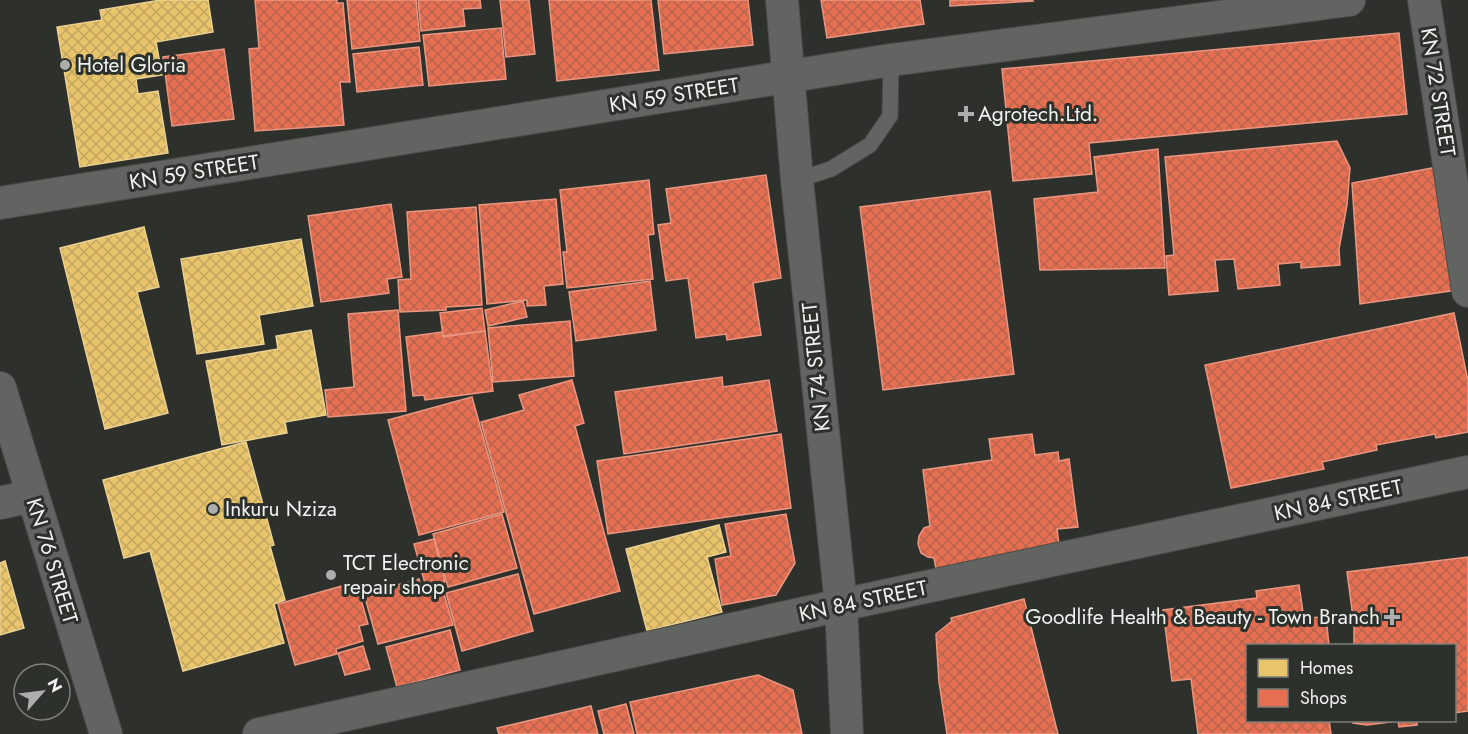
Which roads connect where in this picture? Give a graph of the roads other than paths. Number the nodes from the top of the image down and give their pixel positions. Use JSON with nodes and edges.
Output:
{"nodes":[{"id":1,"x":782,"y":0,"type":"edge"},
{"id":2,"x":1349,"y":0,"type":"edge"},
{"id":3,"x":1424,"y":0,"type":"edge"},
{"id":4,"x":891,"y":60,"type":"junction"},
{"id":5,"x":788,"y":77,"type":"junction"},
{"id":6,"x":797,"y":180,"type":"junction"},
{"id":7,"x":0,"y":203,"type":"edge"},
{"id":8,"x":1468,"y":291,"type":"edge"},
{"id":9,"x":0,"y":388,"type":"edge"},
{"id":10,"x":1468,"y":472,"type":"edge"},
{"id":11,"x":32,"y":496,"type":"junction"},
{"id":12,"x":0,"y":503,"type":"edge"},
{"id":13,"x":841,"y":605,"type":"junction"},
{"id":14,"x":106,"y":734,"type":"edge"},
{"id":15,"x":258,"y":734,"type":"edge"},
{"id":16,"x":847,"y":734,"type":"edge"}],
"edges":[{"from":1,"to":5,"type":"street","name":"KN 74 STREET"},
{"from":2,"to":4,"type":"street","name":"KN 59 STREET"},
{"from":3,"to":8,"type":"street","name":"KN 72 STREET"},
{"from":4,"to":5,"type":"street","name":"KN 59 STREET"},
{"from":4,"to":6,"type":"lane"},
{"from":5,"to":6,"type":"street","name":"KN 74 STREET"},
{"from":5,"to":7,"type":"street","name":"KN 59 STREET"},
{"from":6,"to":13,"type":"street","name":"KN 74 STREET"},
{"from":9,"to":11,"type":"street","name":"KN 76 STREET"},
{"from":10,"to":13,"type":"street","name":"KN 84 STREET"},
{"from":11,"to":12,"type":"street"},
{"from":11,"to":14,"type":"street","name":"KN 76 STREET"},
{"from":13,"to":15,"type":"street","name":"KN 84 STREET"},
{"from":13,"to":16,"type":"street","name":"KN 74 STREET"}]}
